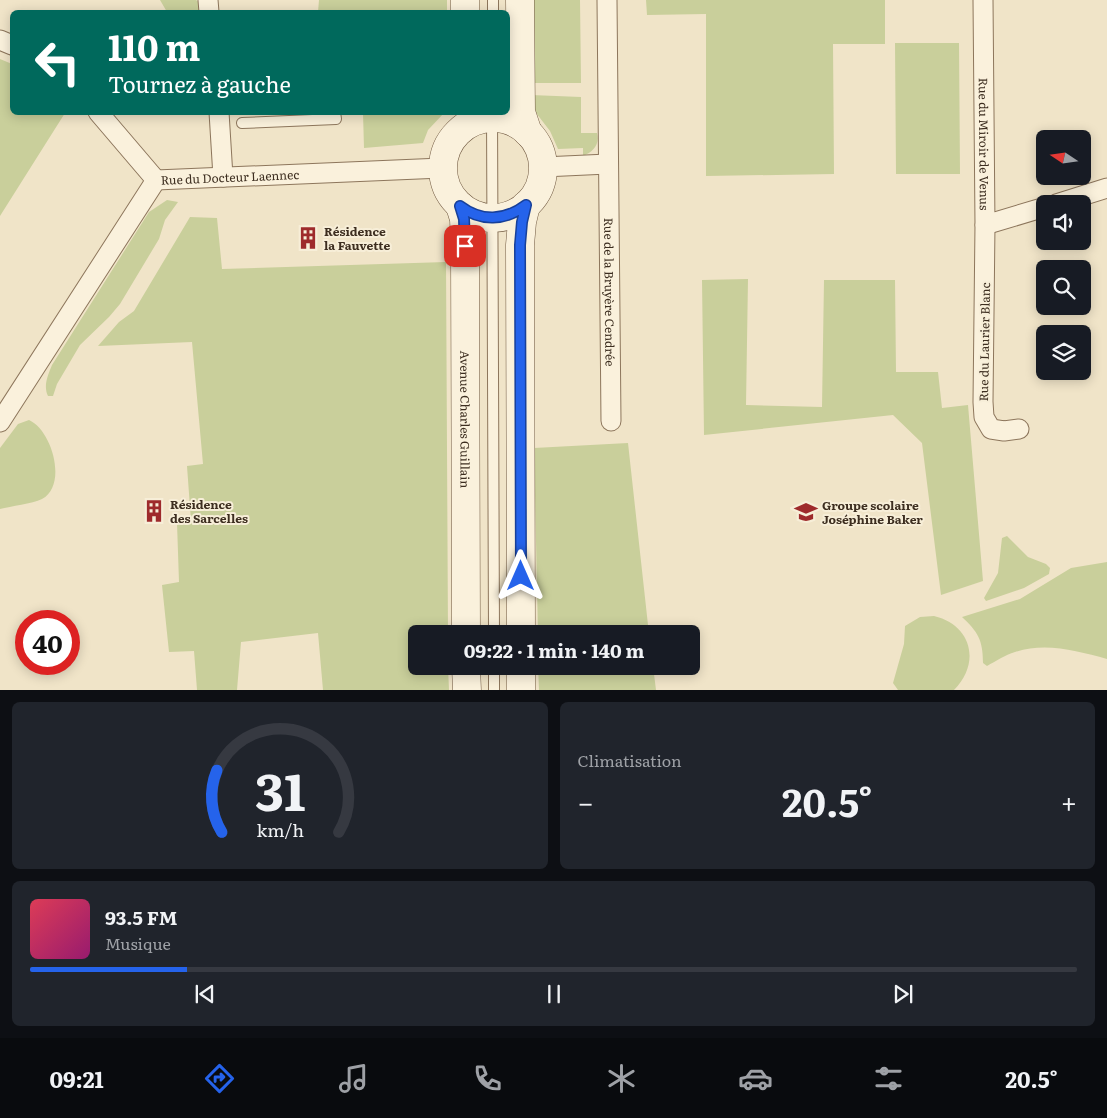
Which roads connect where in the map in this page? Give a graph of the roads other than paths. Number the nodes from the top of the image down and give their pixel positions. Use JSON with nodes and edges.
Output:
{"nodes":[{"id":1,"x":520,"y":0,"type":"edge"},
{"id":2,"x":607,"y":0,"type":"edge"},
{"id":3,"x":982,"y":0,"type":"edge"},
{"id":4,"x":101,"y":115,"type":"edge"},
{"id":5,"x":219,"y":115,"type":"edge"},
{"id":6,"x":335,"y":115,"type":"edge"},
{"id":7,"x":492,"y":115,"type":"edge"},
{"id":8,"x":242,"y":123,"type":"dead end"},
{"id":9,"x":460,"y":123,"type":"edge"},
{"id":10,"x":528,"y":133,"type":"junction"},
{"id":11,"x":608,"y":164,"type":"junction"},
{"id":12,"x":542,"y":167,"type":"junction"},
{"id":13,"x":442,"y":168,"type":"junction"},
{"id":14,"x":223,"y":177,"type":"junction"},
{"id":15,"x":156,"y":180,"type":"junction"},
{"id":16,"x":1107,"y":188,"type":"edge"},
{"id":17,"x":1085,"y":195,"type":"edge"},
{"id":18,"x":526,"y":205,"type":"junction"},
{"id":19,"x":460,"y":206,"type":"junction"},
{"id":20,"x":1036,"y":210,"type":"edge"},
{"id":21,"x":492,"y":218,"type":"junction"},
{"id":22,"x":985,"y":225,"type":"junction"},
{"id":23,"x":611,"y":421,"type":"dead end"},
{"id":24,"x":0,"y":422,"type":"edge"},
{"id":25,"x":1019,"y":429,"type":"dead end"},
{"id":26,"x":466,"y":625,"type":"edge"},
{"id":27,"x":494,"y":625,"type":"edge"},
{"id":28,"x":521,"y":625,"type":"edge"},
{"id":29,"x":466,"y":675,"type":"edge"},
{"id":30,"x":494,"y":675,"type":"edge"},
{"id":31,"x":521,"y":675,"type":"edge"},
{"id":32,"x":467,"y":690,"type":"edge"},
{"id":33,"x":494,"y":690,"type":"edge"},
{"id":34,"x":521,"y":690,"type":"edge"}],
"edges":[{"from":1,"to":10,"type":"street"},
{"from":2,"to":11,"type":"street","name":"Rue de la Bruyère Cendrée"},
{"from":3,"to":22,"type":"street","name":"Rue du Miroir de Venus"},
{"from":4,"to":15,"type":"street"},
{"from":5,"to":14,"type":"street"},
{"from":6,"to":8,"type":"lane"},
{"from":7,"to":9,"type":"street"},
{"from":7,"to":10,"type":"street"},
{"from":7,"to":21,"type":"lane"},
{"from":9,"to":13,"type":"street"},
{"from":10,"to":12,"type":"street"},
{"from":11,"to":12,"type":"street"},
{"from":11,"to":23,"type":"street","name":"Rue de la Bruyère Cendrée"},
{"from":12,"to":18,"type":"street"},
{"from":13,"to":14,"type":"street","name":"Rue du Docteur Laennec"},
{"from":13,"to":19,"type":"street"},
{"from":14,"to":15,"type":"street","name":"Rue du Docteur Laennec"},
{"from":15,"to":24,"type":"street","name":"Rue du Docteur Laennec"},
{"from":16,"to":17,"type":"street"},
{"from":18,"to":21,"type":"street"},
{"from":18,"to":28,"type":"street"},
{"from":19,"to":21,"type":"street"},
{"from":19,"to":26,"type":"street","name":"Avenue Charles Guillain"},
{"from":20,"to":22,"type":"street","name":"Rue du Miroir de Venus"},
{"from":21,"to":27,"type":"lane"},
{"from":22,"to":25,"type":"street","name":"Rue du Laurier Blanc"},
{"from":29,"to":32,"type":"street"},
{"from":30,"to":33,"type":"lane"},
{"from":31,"to":34,"type":"street"}]}
